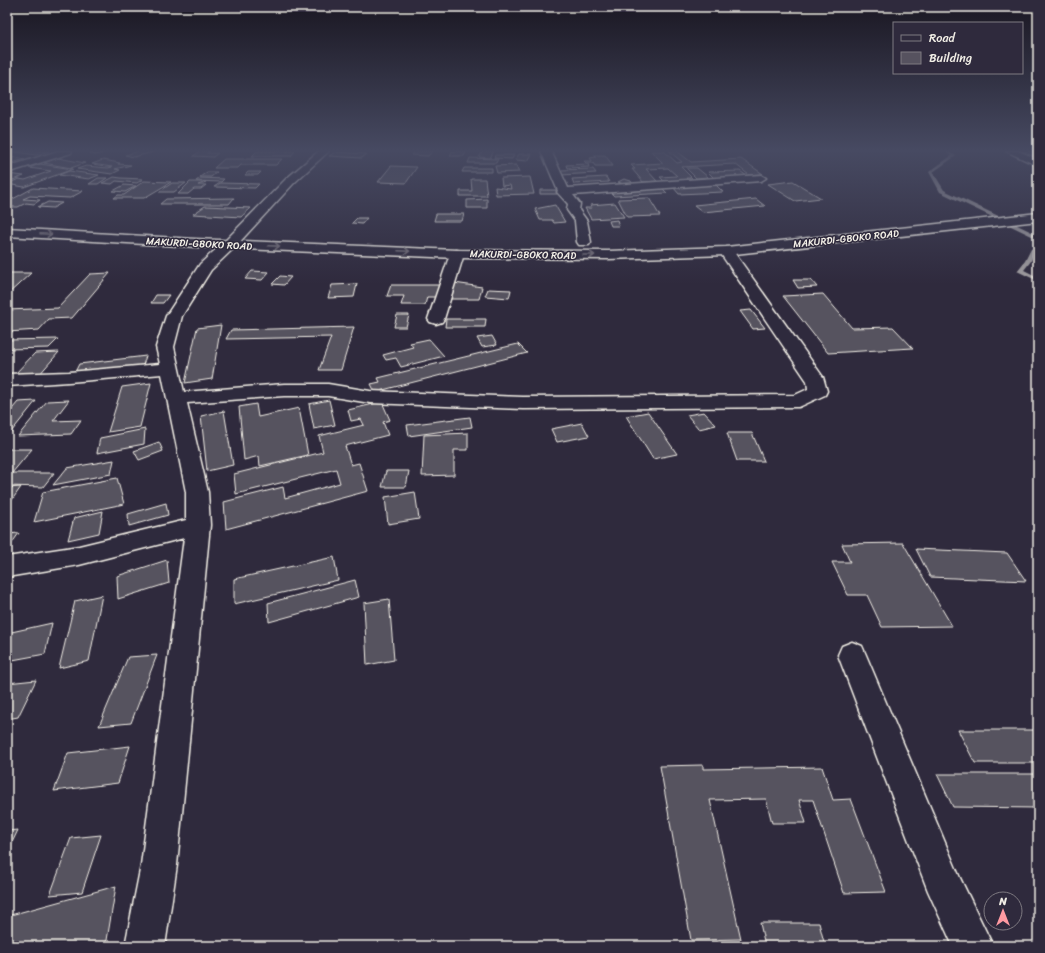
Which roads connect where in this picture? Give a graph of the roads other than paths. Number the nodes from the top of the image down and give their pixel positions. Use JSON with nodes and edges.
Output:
{"nodes":[{"id":1,"x":275,"y":195,"type":"edge"},
{"id":2,"x":566,"y":195,"type":"edge"},
{"id":3,"x":1030,"y":214,"type":"edge"},
{"id":4,"x":791,"y":231,"type":"dead end"},
{"id":5,"x":7,"y":232,"type":"edge"},
{"id":6,"x":256,"y":232,"type":"dead end"},
{"id":7,"x":233,"y":236,"type":"junction"},
{"id":8,"x":562,"y":242,"type":"dead end"},
{"id":9,"x":584,"y":242,"type":"junction"},
{"id":10,"x":599,"y":242,"type":"dead end"},
{"id":11,"x":726,"y":250,"type":"junction"},
{"id":12,"x":457,"y":254,"type":"junction"},
{"id":13,"x":436,"y":319,"type":"dead end"},
{"id":14,"x":170,"y":368,"type":"junction"},
{"id":15,"x":7,"y":380,"type":"edge"},
{"id":16,"x":177,"y":398,"type":"junction"},
{"id":17,"x":198,"y":525,"type":"junction"},
{"id":18,"x":7,"y":567,"type":"edge"},
{"id":19,"x":852,"y":656,"type":"dead end"},
{"id":20,"x":145,"y":946,"type":"edge"},
{"id":21,"x":973,"y":946,"type":"edge"}],
"edges":[{"from":1,"to":7,"type":"street"},
{"from":2,"to":9,"type":"street"},
{"from":3,"to":4,"type":"street"},
{"from":3,"to":11,"type":"street","name":"MAKURDI-GBOKO ROAD"},
{"from":5,"to":7,"type":"street","name":"MAKURDI-GBOKO ROAD","one_way":true},
{"from":6,"to":7,"type":"street"},
{"from":7,"to":12,"type":"street","name":"MAKURDI-GBOKO ROAD","one_way":true},
{"from":7,"to":14,"type":"street"},
{"from":8,"to":9,"type":"street"},
{"from":9,"to":10,"type":"street"},
{"from":12,"to":11,"type":"street","name":"MAKURDI-GBOKO ROAD","one_way":true},
{"from":11,"to":16,"type":"street"},
{"from":12,"to":13,"type":"street"},
{"from":14,"to":15,"type":"street"},
{"from":14,"to":16,"type":"street"},
{"from":16,"to":17,"type":"street"},
{"from":17,"to":18,"type":"street"},
{"from":17,"to":20,"type":"street"},
{"from":19,"to":21,"type":"street"}]}
